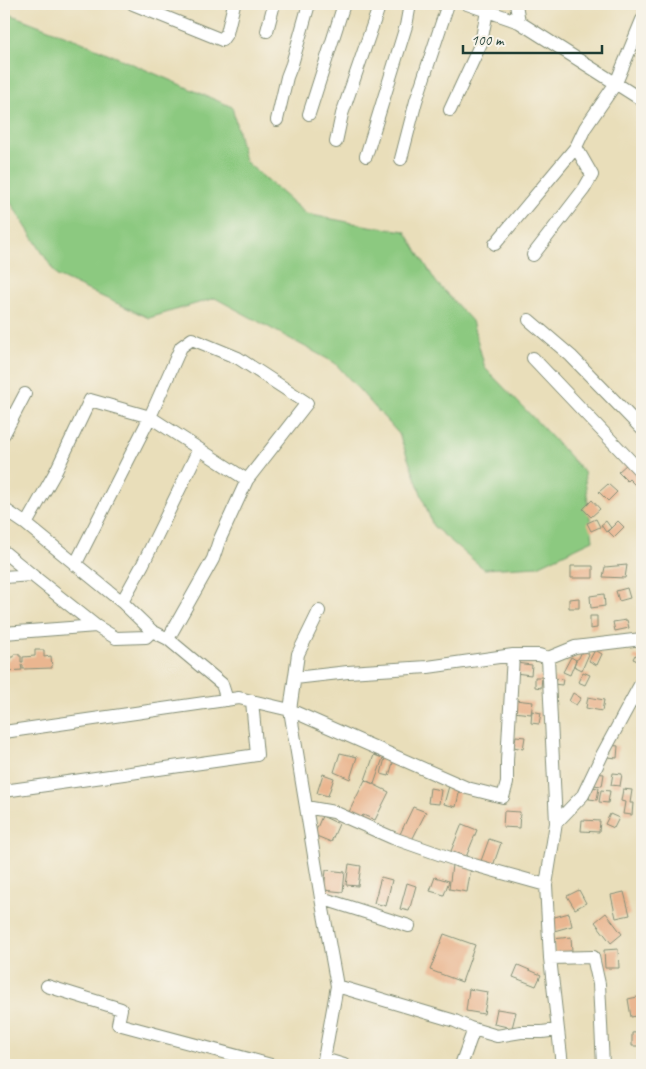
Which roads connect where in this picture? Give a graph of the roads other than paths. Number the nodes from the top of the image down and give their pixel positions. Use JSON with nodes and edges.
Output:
{"nodes":[{"id":1,"x":133,"y":4,"type":"edge"},
{"id":2,"x":233,"y":4,"type":"edge"},
{"id":3,"x":274,"y":4,"type":"edge"},
{"id":4,"x":309,"y":4,"type":"edge"},
{"id":5,"x":344,"y":4,"type":"edge"},
{"id":6,"x":380,"y":4,"type":"edge"},
{"id":7,"x":410,"y":4,"type":"edge"},
{"id":8,"x":448,"y":4,"type":"edge"},
{"id":9,"x":467,"y":4,"type":"edge"},
{"id":10,"x":516,"y":4,"type":"edge"},
{"id":11,"x":486,"y":11,"type":"junction"},
{"id":12,"x":642,"y":20,"type":"edge"},
{"id":13,"x":519,"y":22,"type":"junction"},
{"id":14,"x":267,"y":31,"type":"dead end"},
{"id":15,"x":616,"y":83,"type":"junction"},
{"id":16,"x":642,"y":100,"type":"edge"},
{"id":17,"x":450,"y":110,"type":"dead end"},
{"id":18,"x":308,"y":114,"type":"dead end"},
{"id":19,"x":277,"y":120,"type":"dead end"},
{"id":20,"x":336,"y":142,"type":"dead end"},
{"id":21,"x":576,"y":147,"type":"junction"},
{"id":22,"x":366,"y":156,"type":"dead end"},
{"id":23,"x":401,"y":159,"type":"dead end"},
{"id":24,"x":495,"y":244,"type":"dead end"},
{"id":25,"x":533,"y":255,"type":"dead end"},
{"id":26,"x":529,"y":320,"type":"dead end"},
{"id":27,"x":533,"y":358,"type":"dead end"},
{"id":28,"x":25,"y":394,"type":"dead end"},
{"id":29,"x":150,"y":417,"type":"junction"},
{"id":30,"x":642,"y":429,"type":"edge"},
{"id":31,"x":4,"y":434,"type":"edge"},
{"id":32,"x":199,"y":449,"type":"junction"},
{"id":33,"x":642,"y":473,"type":"edge"},
{"id":34,"x":247,"y":480,"type":"junction"},
{"id":35,"x":4,"y":509,"type":"edge"},
{"id":36,"x":26,"y":524,"type":"junction"},
{"id":37,"x":4,"y":552,"type":"edge"},
{"id":38,"x":75,"y":565,"type":"junction"},
{"id":39,"x":32,"y":574,"type":"junction"},
{"id":40,"x":4,"y":578,"type":"edge"},
{"id":41,"x":122,"y":602,"type":"junction"},
{"id":42,"x":319,"y":610,"type":"dead end"},
{"id":43,"x":96,"y":626,"type":"junction"},
{"id":44,"x":152,"y":632,"type":"junction"},
{"id":45,"x":4,"y":633,"type":"edge"},
{"id":46,"x":642,"y":639,"type":"edge"},
{"id":47,"x":168,"y":640,"type":"junction"},
{"id":48,"x":513,"y":655,"type":"junction"},
{"id":49,"x":548,"y":658,"type":"junction"},
{"id":50,"x":295,"y":678,"type":"junction"},
{"id":51,"x":642,"y":681,"type":"edge"},
{"id":52,"x":227,"y":700,"type":"junction"},
{"id":53,"x":252,"y":701,"type":"junction"},
{"id":54,"x":290,"y":710,"type":"junction"},
{"id":55,"x":4,"y":732,"type":"edge"},
{"id":56,"x":4,"y":791,"type":"edge"},
{"id":57,"x":306,"y":807,"type":"junction"},
{"id":58,"x":556,"y":824,"type":"junction"},
{"id":59,"x":546,"y":885,"type":"junction"},
{"id":60,"x":320,"y":898,"type":"junction"},
{"id":61,"x":409,"y":926,"type":"dead end"},
{"id":62,"x":550,"y":958,"type":"junction"},
{"id":63,"x":47,"y":986,"type":"dead end"},
{"id":64,"x":337,"y":986,"type":"junction"},
{"id":65,"x":474,"y":1029,"type":"junction"},
{"id":66,"x":558,"y":1030,"type":"junction"},
{"id":67,"x":323,"y":1062,"type":"edge"},
{"id":68,"x":271,"y":1065,"type":"edge"},
{"id":69,"x":344,"y":1065,"type":"edge"},
{"id":70,"x":461,"y":1065,"type":"edge"},
{"id":71,"x":562,"y":1065,"type":"edge"},
{"id":72,"x":603,"y":1065,"type":"edge"}],
"edges":[{"from":1,"to":2,"type":"street"},
{"from":3,"to":14,"type":"street"},
{"from":4,"to":19,"type":"street"},
{"from":5,"to":18,"type":"street"},
{"from":6,"to":20,"type":"street"},
{"from":7,"to":22,"type":"street"},
{"from":8,"to":23,"type":"street"},
{"from":9,"to":11,"type":"street"},
{"from":10,"to":13,"type":"street"},
{"from":11,"to":13,"type":"street"},
{"from":11,"to":17,"type":"street"},
{"from":12,"to":15,"type":"street"},
{"from":13,"to":15,"type":"street"},
{"from":15,"to":16,"type":"street"},
{"from":15,"to":21,"type":"street"},
{"from":21,"to":24,"type":"street"},
{"from":21,"to":25,"type":"street"},
{"from":26,"to":30,"type":"street"},
{"from":27,"to":33,"type":"street"},
{"from":28,"to":31,"type":"street"},
{"from":29,"to":32,"type":"street"},
{"from":29,"to":34,"type":"street"},
{"from":29,"to":36,"type":"street"},
{"from":29,"to":38,"type":"street"},
{"from":32,"to":34,"type":"street"},
{"from":32,"to":41,"type":"street"},
{"from":34,"to":47,"type":"street"},
{"from":35,"to":36,"type":"street"},
{"from":36,"to":38,"type":"street"},
{"from":37,"to":39,"type":"street"},
{"from":38,"to":41,"type":"street"},
{"from":39,"to":40,"type":"street"},
{"from":39,"to":43,"type":"street"},
{"from":41,"to":44,"type":"street"},
{"from":42,"to":50,"type":"street"},
{"from":43,"to":44,"type":"street"},
{"from":43,"to":45,"type":"street"},
{"from":44,"to":47,"type":"street"},
{"from":46,"to":49,"type":"street"},
{"from":47,"to":52,"type":"street"},
{"from":48,"to":49,"type":"street"},
{"from":48,"to":50,"type":"street"},
{"from":48,"to":54,"type":"street"},
{"from":49,"to":58,"type":"street"},
{"from":50,"to":54,"type":"street"},
{"from":51,"to":58,"type":"street"},
{"from":52,"to":53,"type":"street"},
{"from":52,"to":55,"type":"street"},
{"from":53,"to":54,"type":"street"},
{"from":53,"to":56,"type":"street"},
{"from":54,"to":57,"type":"street"},
{"from":57,"to":59,"type":"street"},
{"from":57,"to":60,"type":"street"},
{"from":58,"to":59,"type":"street"},
{"from":59,"to":62,"type":"street"},
{"from":60,"to":61,"type":"street"},
{"from":60,"to":64,"type":"street"},
{"from":62,"to":66,"type":"street"},
{"from":62,"to":72,"type":"street"},
{"from":63,"to":68,"type":"street"},
{"from":64,"to":65,"type":"street"},
{"from":64,"to":67,"type":"street"},
{"from":65,"to":66,"type":"street"},
{"from":65,"to":70,"type":"street"},
{"from":66,"to":71,"type":"street"},
{"from":67,"to":69,"type":"street"}]}
